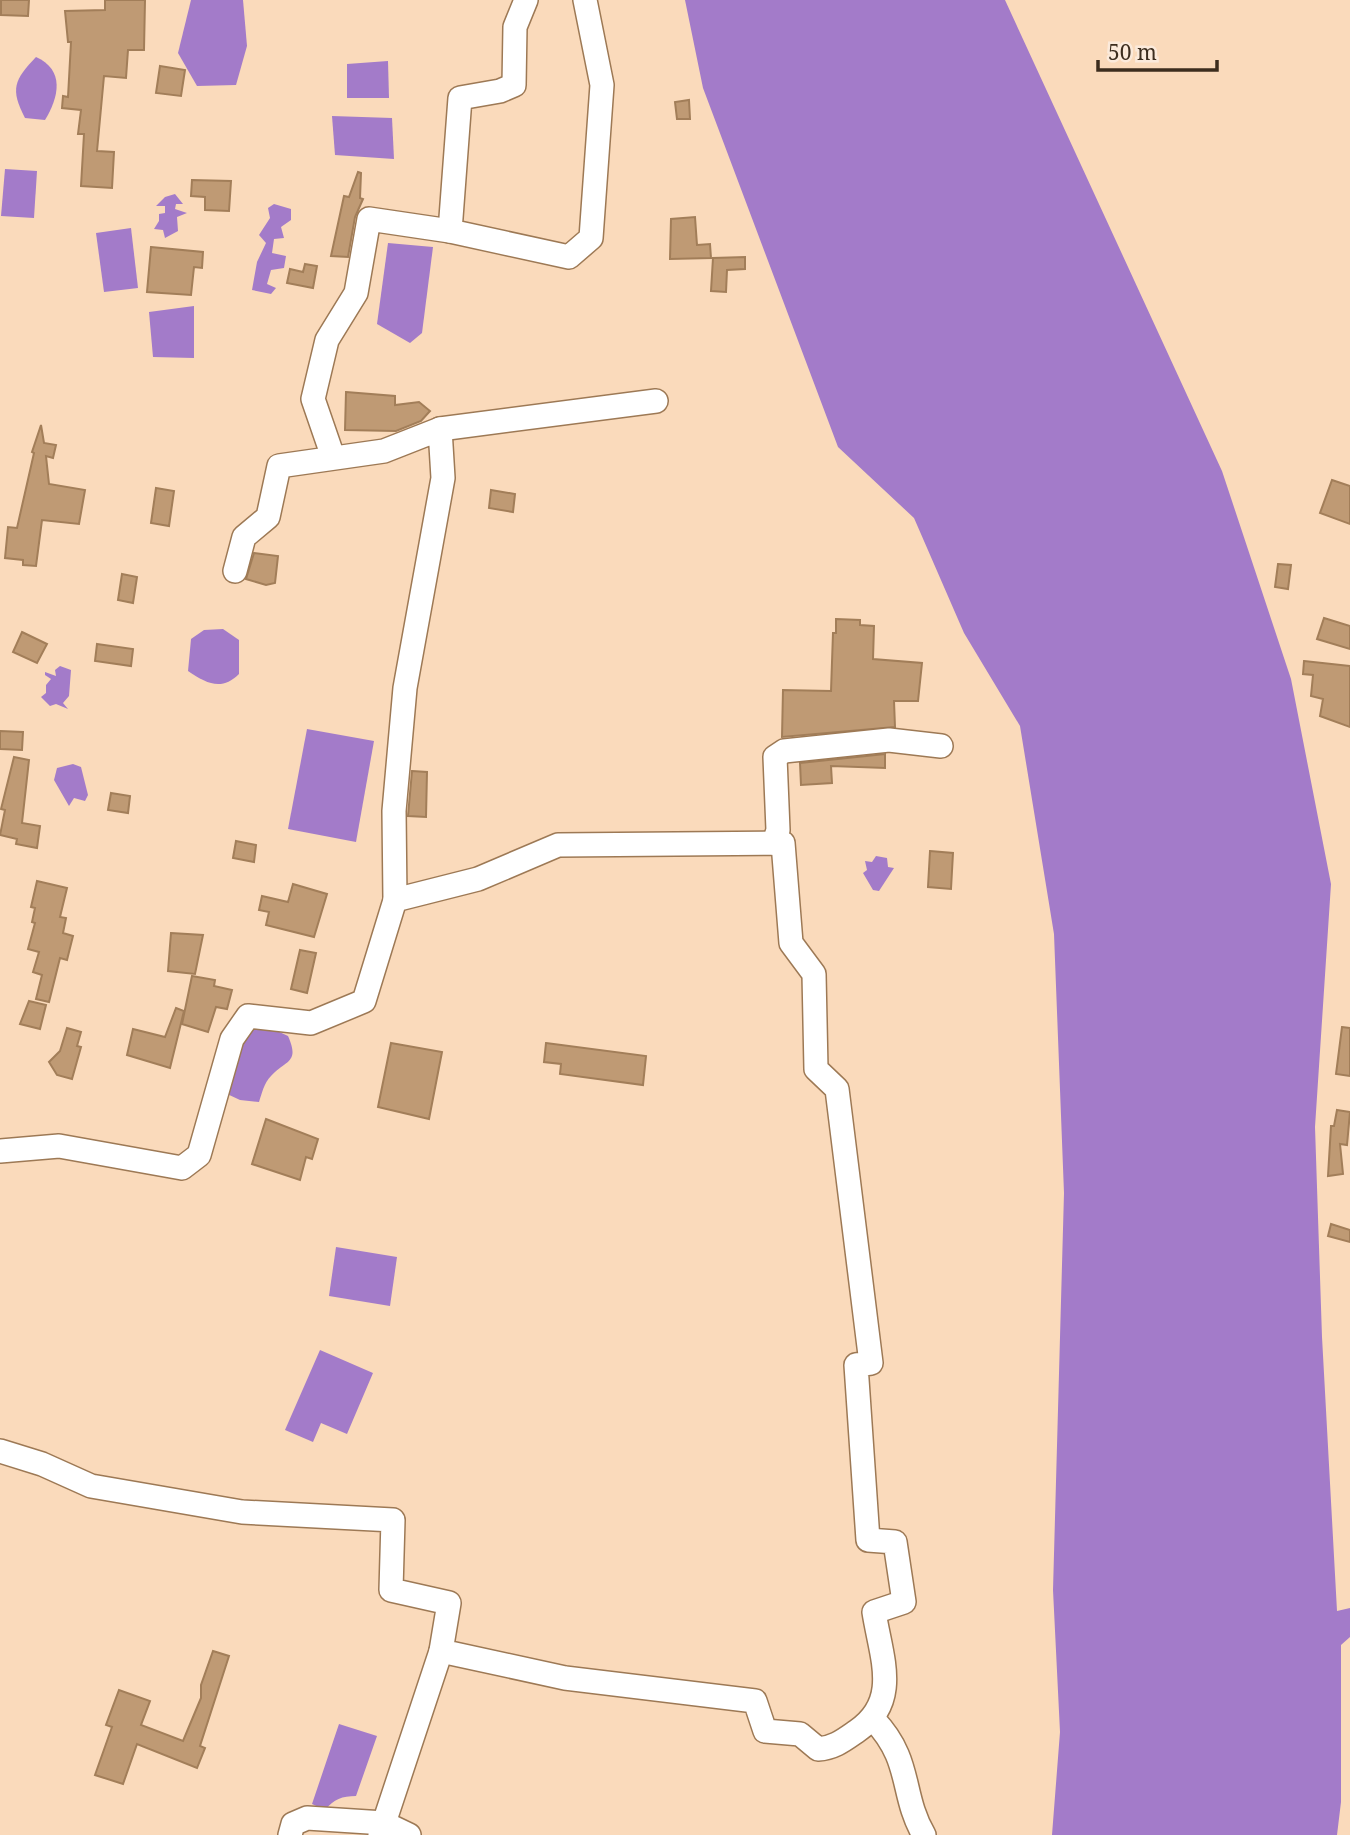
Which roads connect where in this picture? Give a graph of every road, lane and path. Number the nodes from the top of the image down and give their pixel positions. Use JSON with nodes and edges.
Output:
{"nodes":[{"id":1,"x":526,"y":0,"type":"edge"},
{"id":2,"x":585,"y":0,"type":"edge"},
{"id":3,"x":450,"y":231,"type":"junction"},
{"id":4,"x":656,"y":401,"type":"dead end"},
{"id":5,"x":440,"y":429,"type":"junction"},
{"id":6,"x":333,"y":457,"type":"junction"},
{"id":7,"x":235,"y":571,"type":"dead end"},
{"id":8,"x":941,"y":746,"type":"dead end"},
{"id":9,"x":774,"y":843,"type":"junction"},
{"id":10,"x":395,"y":900,"type":"junction"},
{"id":11,"x":0,"y":1151,"type":"edge"},
{"id":12,"x":0,"y":1451,"type":"edge"},
{"id":13,"x":441,"y":1651,"type":"junction"},
{"id":14,"x":874,"y":1720,"type":"junction"},
{"id":15,"x":382,"y":1829,"type":"edge"},
{"id":16,"x":290,"y":1835,"type":"edge"},
{"id":17,"x":409,"y":1835,"type":"edge"},
{"id":18,"x":924,"y":1835,"type":"edge"}],
"edges":[{"from":1,"to":3,"type":"street"},
{"from":2,"to":3,"type":"street"},
{"from":3,"to":6,"type":"street"},
{"from":4,"to":5,"type":"street"},
{"from":5,"to":6,"type":"street"},
{"from":5,"to":10,"type":"street"},
{"from":6,"to":7,"type":"street"},
{"from":8,"to":9,"type":"street"},
{"from":9,"to":10,"type":"street"},
{"from":9,"to":14,"type":"street"},
{"from":10,"to":11,"type":"street"},
{"from":12,"to":13,"type":"street"},
{"from":13,"to":14,"type":"street"},
{"from":13,"to":15,"type":"street"},
{"from":14,"to":18,"type":"street"},
{"from":15,"to":16,"type":"street"},
{"from":15,"to":17,"type":"street"}]}
